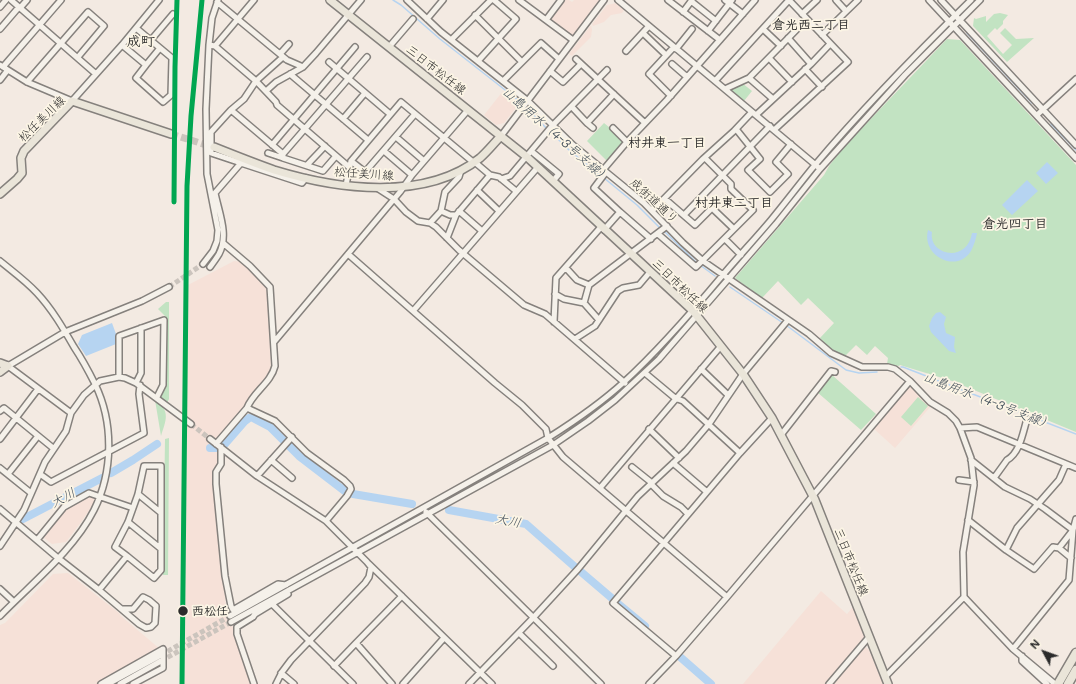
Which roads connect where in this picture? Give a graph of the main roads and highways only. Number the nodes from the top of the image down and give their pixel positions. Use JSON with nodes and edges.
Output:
{"nodes":[{"id":1,"x":330,"y":0,"type":"edge"},
{"id":2,"x":171,"y":134,"type":"tunnel mouth"},
{"id":3,"x":501,"y":136,"type":"junction"},
{"id":4,"x":214,"y":147,"type":"tunnel mouth"},
{"id":5,"x":0,"y":194,"type":"edge"},
{"id":6,"x":0,"y":363,"type":"edge"},
{"id":7,"x":0,"y":372,"type":"edge"},
{"id":8,"x":1076,"y":653,"type":"edge"},
{"id":9,"x":1076,"y":670,"type":"edge"},
{"id":10,"x":888,"y":684,"type":"edge"},
{"id":11,"x":1058,"y":684,"type":"edge"},
{"id":12,"x":1068,"y":684,"type":"edge"}],
"edges":[{"from":1,"to":3,"type":"main road","name":"三日市松任線"},
{"from":2,"to":5,"type":"main road","name":"松任美川線"},
{"from":3,"to":4,"type":"main road","name":"松任美川線"},
{"from":3,"to":10,"type":"main road","name":"三日市松任線"},
{"from":6,"to":7,"type":"main road"},
{"from":8,"to":11,"type":"highway"},
{"from":9,"to":12,"type":"highway"}]}
